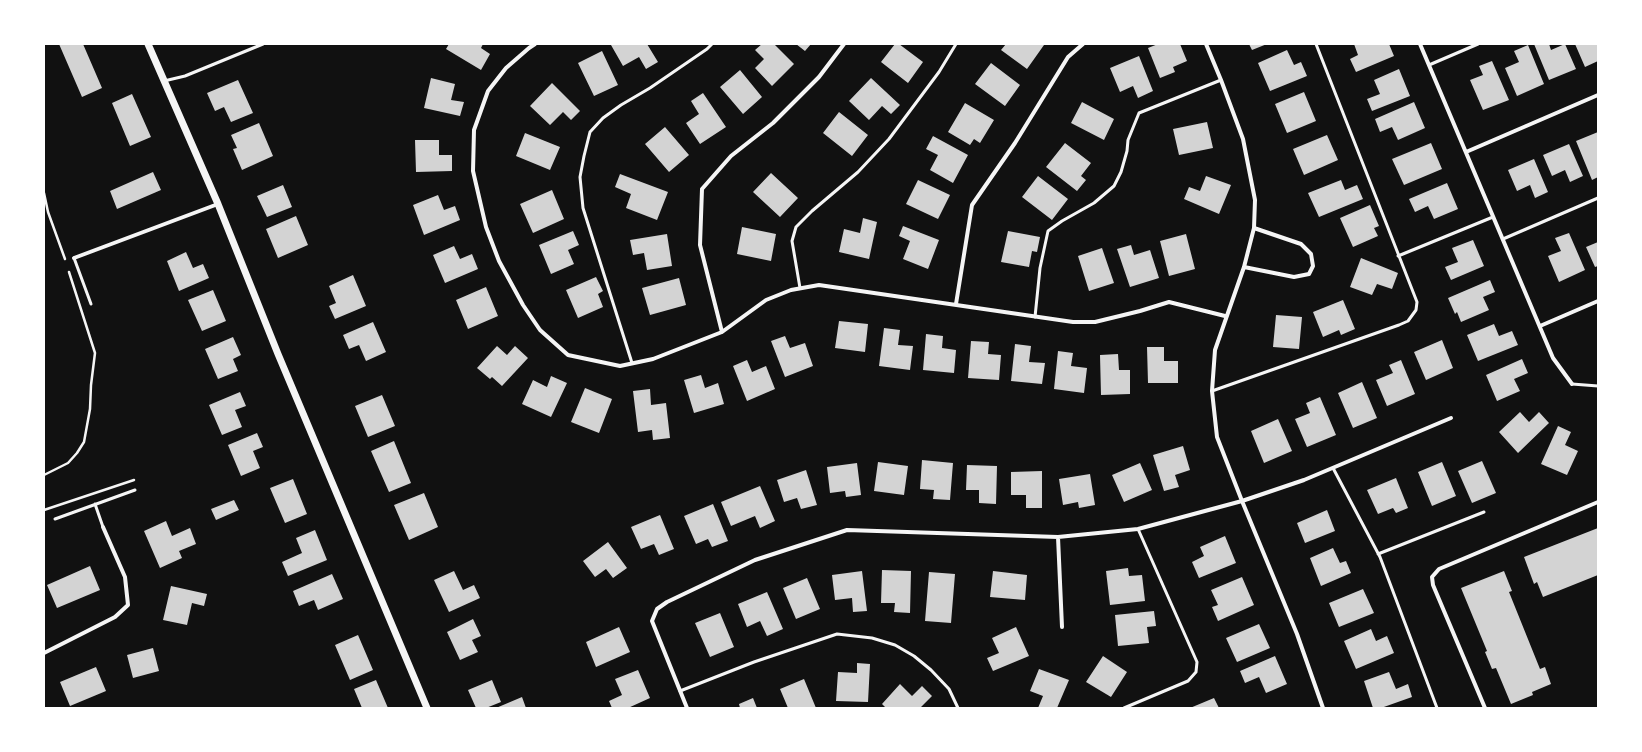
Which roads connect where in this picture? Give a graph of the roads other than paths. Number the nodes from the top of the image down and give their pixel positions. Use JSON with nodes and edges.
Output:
{"nodes":[{"id":1,"x":148,"y":44,"type":"edge"},
{"id":2,"x":263,"y":44,"type":"edge"},
{"id":3,"x":535,"y":44,"type":"edge"},
{"id":4,"x":712,"y":44,"type":"edge"},
{"id":5,"x":844,"y":44,"type":"edge"},
{"id":6,"x":956,"y":44,"type":"edge"},
{"id":7,"x":1083,"y":44,"type":"edge"},
{"id":8,"x":1206,"y":44,"type":"edge"},
{"id":9,"x":1316,"y":44,"type":"edge"},
{"id":10,"x":1420,"y":44,"type":"edge"},
{"id":11,"x":1478,"y":44,"type":"edge"},
{"id":12,"x":1429,"y":66,"type":"junction"},
{"id":13,"x":1221,"y":80,"type":"junction"},
{"id":14,"x":164,"y":81,"type":"junction"},
{"id":15,"x":1598,"y":95,"type":"edge"},
{"id":16,"x":1466,"y":152,"type":"junction"},
{"id":17,"x":1598,"y":198,"type":"edge"},
{"id":18,"x":218,"y":204,"type":"junction"},
{"id":19,"x":1493,"y":217,"type":"junction"},
{"id":20,"x":1254,"y":228,"type":"junction"},
{"id":21,"x":1503,"y":239,"type":"junction"},
{"id":22,"x":1398,"y":256,"type":"junction"},
{"id":23,"x":74,"y":258,"type":"joint"},
{"id":24,"x":1244,"y":267,"type":"junction"},
{"id":25,"x":800,"y":288,"type":"junction"},
{"id":26,"x":1598,"y":301,"type":"edge"},
{"id":27,"x":90,"y":304,"type":"dead end"},
{"id":28,"x":956,"y":304,"type":"junction"},
{"id":29,"x":1036,"y":316,"type":"junction"},
{"id":30,"x":1225,"y":316,"type":"junction"},
{"id":31,"x":1540,"y":326,"type":"junction"},
{"id":32,"x":722,"y":332,"type":"junction"},
{"id":33,"x":632,"y":363,"type":"junction"},
{"id":34,"x":1572,"y":384,"type":"joint"},
{"id":35,"x":1598,"y":386,"type":"edge"},
{"id":36,"x":1212,"y":391,"type":"junction"},
{"id":37,"x":1451,"y":418,"type":"dead end"},
{"id":38,"x":1333,"y":468,"type":"junction"},
{"id":39,"x":135,"y":490,"type":"dead end"},
{"id":40,"x":1242,"y":501,"type":"junction"},
{"id":41,"x":1598,"y":502,"type":"edge"},
{"id":42,"x":95,"y":504,"type":"junction"},
{"id":43,"x":1484,"y":512,"type":"dead end"},
{"id":44,"x":55,"y":519,"type":"dead end"},
{"id":45,"x":103,"y":527,"type":"joint"},
{"id":46,"x":1138,"y":529,"type":"junction"},
{"id":47,"x":1058,"y":537,"type":"junction"},
{"id":48,"x":1378,"y":554,"type":"junction"},
{"id":49,"x":1062,"y":627,"type":"dead end"},
{"id":50,"x":44,"y":653,"type":"edge"},
{"id":51,"x":680,"y":691,"type":"junction"},
{"id":52,"x":428,"y":708,"type":"edge"},
{"id":53,"x":687,"y":708,"type":"edge"},
{"id":54,"x":958,"y":708,"type":"edge"},
{"id":55,"x":1124,"y":708,"type":"edge"},
{"id":56,"x":1323,"y":708,"type":"edge"},
{"id":57,"x":1437,"y":708,"type":"edge"},
{"id":58,"x":1485,"y":708,"type":"edge"}],
"edges":[{"from":1,"to":14,"type":"street"},
{"from":2,"to":14,"type":"lane"},
{"from":3,"to":33,"type":"street"},
{"from":4,"to":33,"type":"lane"},
{"from":5,"to":32,"type":"street"},
{"from":6,"to":25,"type":"lane"},
{"from":7,"to":28,"type":"street"},
{"from":8,"to":13,"type":"street"},
{"from":9,"to":22,"type":"lane"},
{"from":10,"to":12,"type":"street"},
{"from":11,"to":12,"type":"lane"},
{"from":12,"to":16,"type":"street"},
{"from":13,"to":20,"type":"street"},
{"from":13,"to":29,"type":"lane"},
{"from":14,"to":18,"type":"street"},
{"from":15,"to":16,"type":"street"},
{"from":16,"to":19,"type":"street"},
{"from":17,"to":21,"type":"lane"},
{"from":18,"to":23,"type":"street"},
{"from":18,"to":52,"type":"street"},
{"from":19,"to":21,"type":"street"},
{"from":19,"to":22,"type":"lane"},
{"from":20,"to":24,"type":"street"},
{"from":20,"to":24,"type":"street"},
{"from":21,"to":31,"type":"street"},
{"from":22,"to":36,"type":"lane"},
{"from":23,"to":27,"type":"lane"},
{"from":24,"to":30,"type":"street"},
{"from":25,"to":28,"type":"street"},
{"from":25,"to":32,"type":"street"},
{"from":26,"to":31,"type":"street"},
{"from":28,"to":29,"type":"street"},
{"from":29,"to":30,"type":"street"},
{"from":30,"to":36,"type":"street"},
{"from":31,"to":34,"type":"street"},
{"from":32,"to":33,"type":"street"},
{"from":34,"to":35,"type":"lane"},
{"from":36,"to":40,"type":"street"},
{"from":37,"to":38,"type":"street"},
{"from":38,"to":40,"type":"street"},
{"from":38,"to":48,"type":"lane"},
{"from":39,"to":42,"type":"lane"},
{"from":40,"to":46,"type":"street"},
{"from":40,"to":56,"type":"street"},
{"from":41,"to":58,"type":"street"},
{"from":42,"to":44,"type":"lane"},
{"from":42,"to":45,"type":"lane"},
{"from":43,"to":48,"type":"lane"},
{"from":45,"to":50,"type":"street"},
{"from":46,"to":47,"type":"street"},
{"from":46,"to":55,"type":"lane"},
{"from":47,"to":49,"type":"street"},
{"from":47,"to":51,"type":"street"},
{"from":48,"to":57,"type":"lane"},
{"from":51,"to":53,"type":"street"},
{"from":51,"to":54,"type":"lane"}]}
